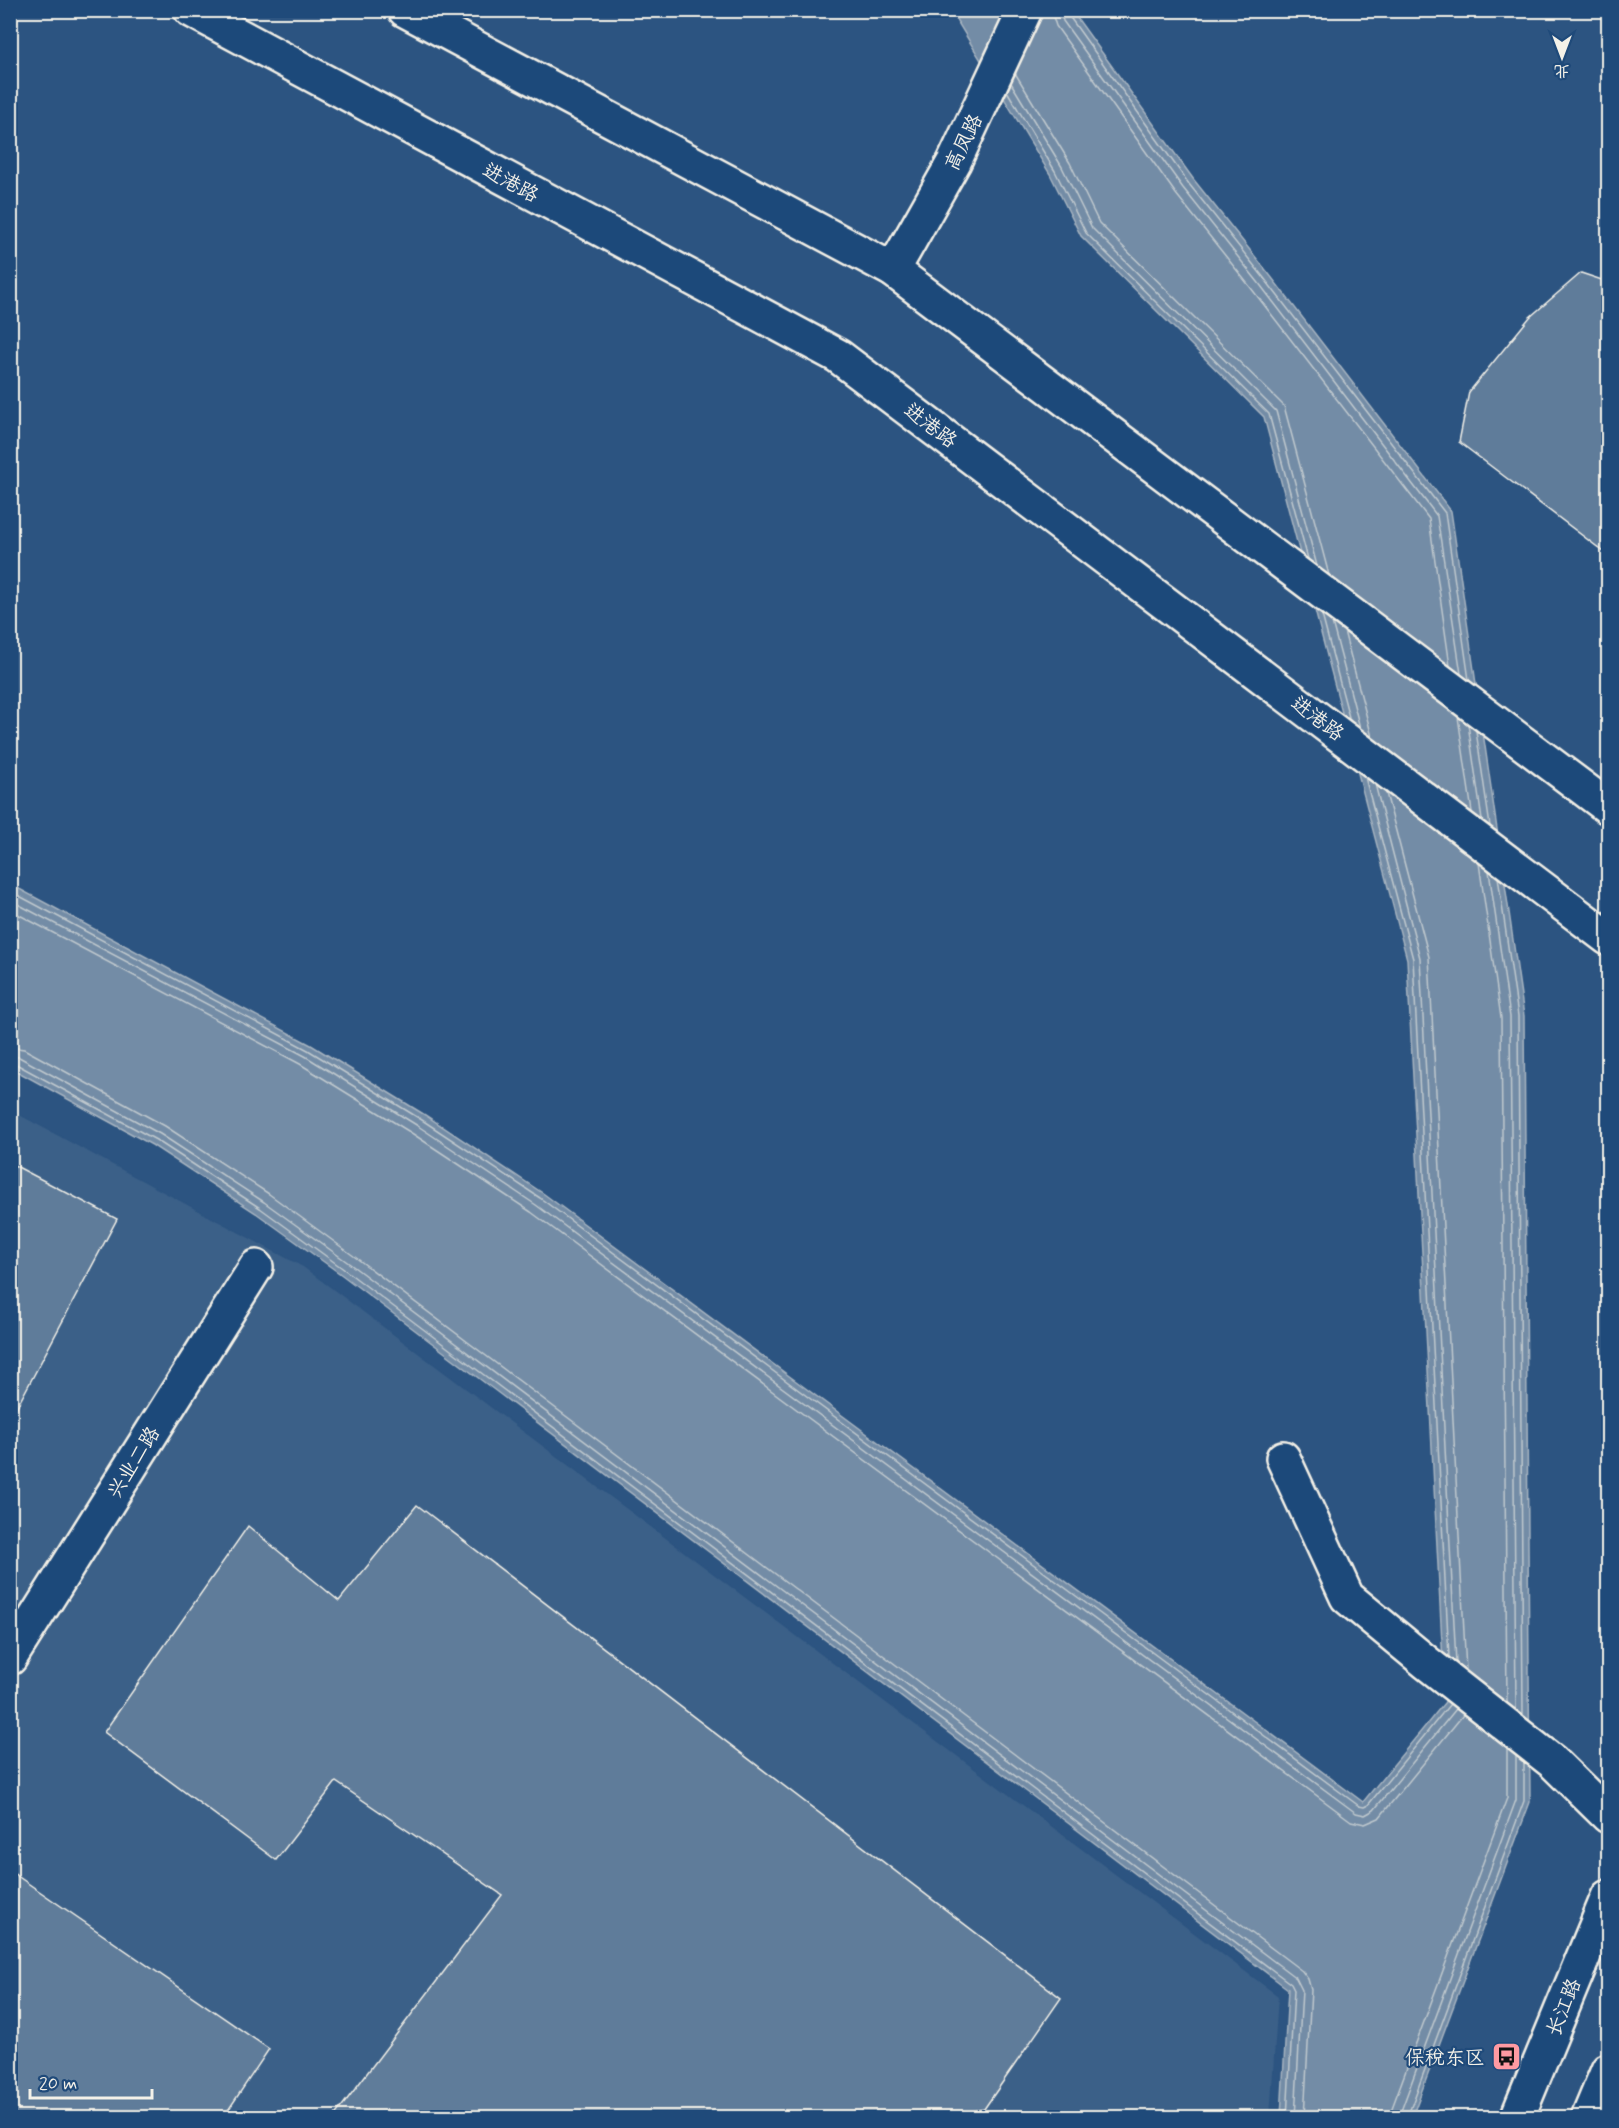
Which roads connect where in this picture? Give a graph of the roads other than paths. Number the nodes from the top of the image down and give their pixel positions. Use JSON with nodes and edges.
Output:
{"nodes":[{"id":1,"x":190,"y":10,"type":"edge"},
{"id":2,"x":405,"y":10,"type":"edge"},
{"id":3,"x":1025,"y":10,"type":"edge"},
{"id":4,"x":893,"y":270,"type":"junction"},
{"id":5,"x":1608,"y":807,"type":"edge"},
{"id":6,"x":1608,"y":938,"type":"edge"},
{"id":7,"x":256,"y":1267,"type":"dead end"},
{"id":8,"x":1283,"y":1458,"type":"dead end"},
{"id":9,"x":10,"y":1658,"type":"edge"},
{"id":10,"x":1608,"y":1816,"type":"edge"},
{"id":11,"x":1608,"y":1897,"type":"edge"},
{"id":12,"x":1608,"y":2070,"type":"edge"},
{"id":13,"x":1517,"y":2118,"type":"edge"},
{"id":14,"x":1588,"y":2118,"type":"edge"}],
"edges":[{"from":1,"to":6,"type":"main road","name":"进港路"},
{"from":2,"to":4,"type":"main road"},
{"from":3,"to":4,"type":"main road","name":"高凤路"},
{"from":4,"to":5,"type":"main road"},
{"from":7,"to":9,"type":"main road","name":"兴业二路"},
{"from":8,"to":10,"type":"main road"},
{"from":11,"to":13,"type":"main road","name":"长江路"},
{"from":12,"to":14,"type":"main road"}]}
